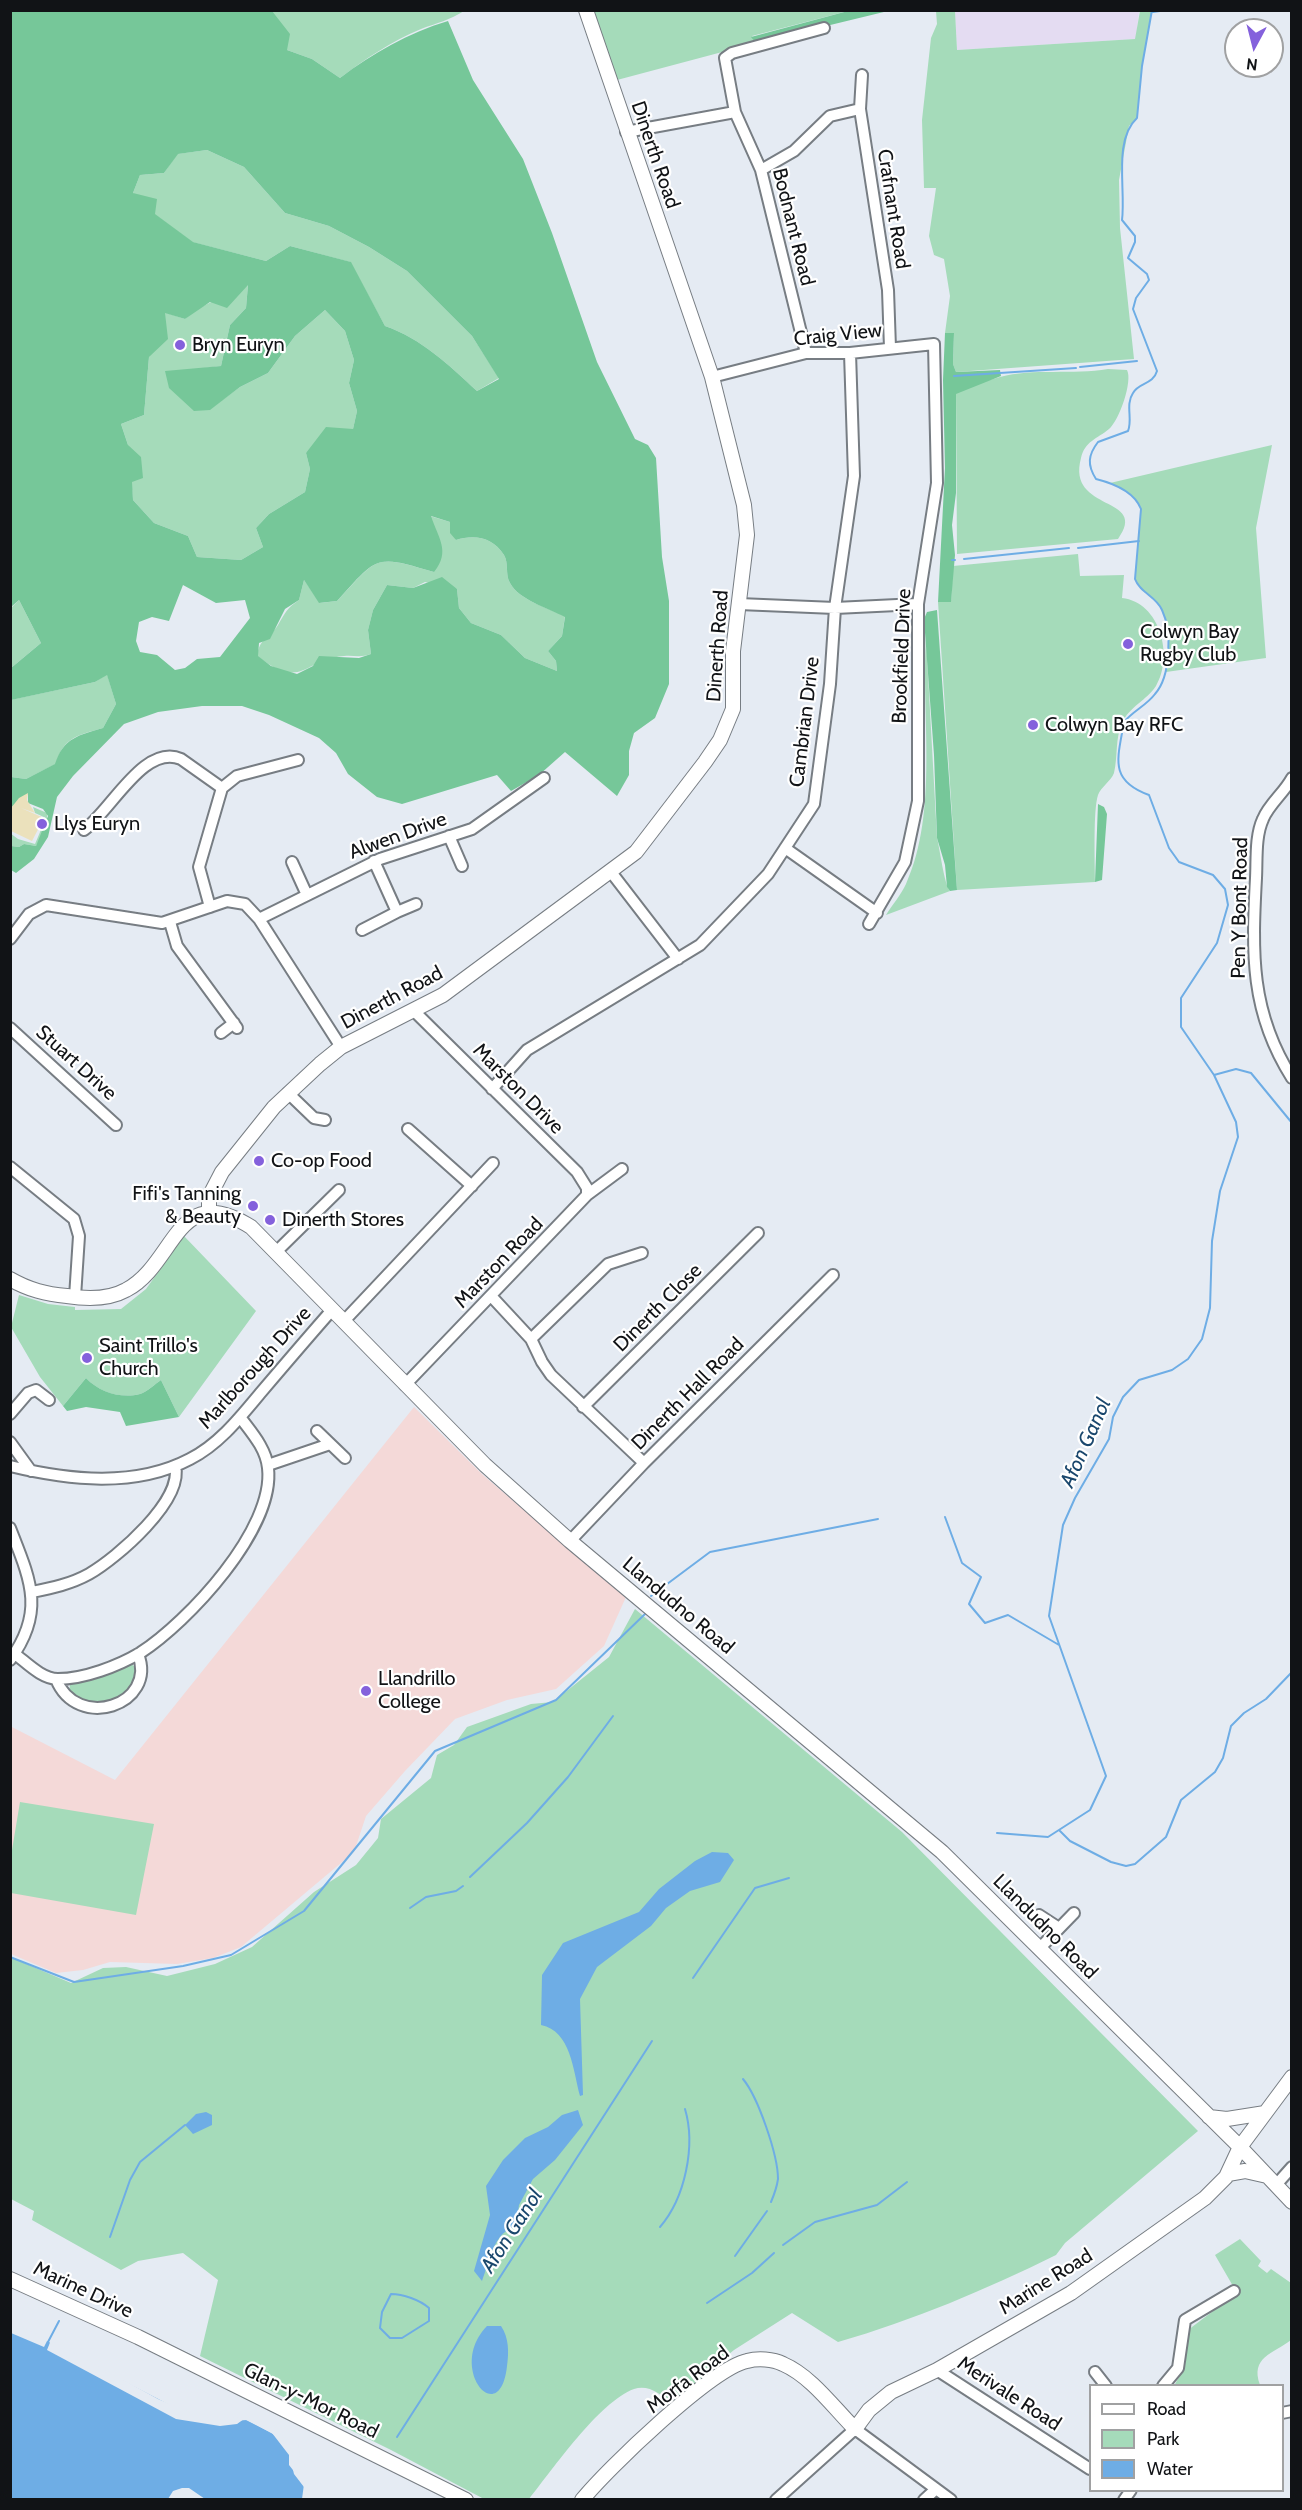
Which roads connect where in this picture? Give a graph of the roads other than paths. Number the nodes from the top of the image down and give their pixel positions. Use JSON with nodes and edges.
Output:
{"nodes":[{"id":1,"x":586,"y":10,"type":"edge"},
{"id":2,"x":824,"y":28,"type":"dead end"},
{"id":3,"x":862,"y":75,"type":"dead end"},
{"id":4,"x":860,"y":109,"type":"junction"},
{"id":5,"x":735,"y":112,"type":"junction"},
{"id":6,"x":626,"y":132,"type":"junction"},
{"id":7,"x":761,"y":170,"type":"junction"},
{"id":8,"x":934,"y":344,"type":"joint"},
{"id":9,"x":890,"y":348,"type":"junction"},
{"id":10,"x":806,"y":353,"type":"junction"},
{"id":11,"x":850,"y":353,"type":"junction"},
{"id":12,"x":712,"y":377,"type":"junction"},
{"id":13,"x":739,"y":604,"type":"junction"},
{"id":14,"x":918,"y":604,"type":"junction"},
{"id":15,"x":835,"y":608,"type":"junction"},
{"id":16,"x":298,"y":760,"type":"dead end"},
{"id":17,"x":544,"y":778,"type":"dead end"},
{"id":18,"x":1292,"y":778,"type":"edge"},
{"id":19,"x":222,"y":788,"type":"junction"},
{"id":20,"x":84,"y":830,"type":"dead end"},
{"id":21,"x":449,"y":836,"type":"junction"},
{"id":22,"x":785,"y":848,"type":"junction"},
{"id":23,"x":374,"y":861,"type":"junction"},
{"id":24,"x":292,"y":862,"type":"dead end"},
{"id":25,"x":462,"y":866,"type":"dead end"},
{"id":26,"x":612,"y":872,"type":"junction"},
{"id":27,"x":307,"y":895,"type":"junction"},
{"id":28,"x":416,"y":904,"type":"dead end"},
{"id":29,"x":210,"y":907,"type":"junction"},
{"id":30,"x":397,"y":912,"type":"junction"},
{"id":31,"x":877,"y":913,"type":"junction"},
{"id":32,"x":259,"y":919,"type":"junction"},
{"id":33,"x":170,"y":922,"type":"junction"},
{"id":34,"x":869,"y":924,"type":"dead end"},
{"id":35,"x":362,"y":930,"type":"dead end"},
{"id":36,"x":10,"y":939,"type":"edge"},
{"id":37,"x":678,"y":959,"type":"junction"},
{"id":38,"x":415,"y":1012,"type":"junction"},
{"id":39,"x":10,"y":1028,"type":"edge"},
{"id":40,"x":221,"y":1033,"type":"dead end"},
{"id":41,"x":341,"y":1047,"type":"junction"},
{"id":42,"x":1292,"y":1078,"type":"edge"},
{"id":43,"x":492,"y":1089,"type":"junction"},
{"id":44,"x":288,"y":1093,"type":"junction"},
{"id":45,"x":327,"y":1120,"type":"dead end"},
{"id":46,"x":116,"y":1125,"type":"dead end"},
{"id":47,"x":408,"y":1129,"type":"dead end"},
{"id":48,"x":493,"y":1163,"type":"dead end"},
{"id":49,"x":10,"y":1167,"type":"edge"},
{"id":50,"x":622,"y":1169,"type":"dead end"},
{"id":51,"x":472,"y":1186,"type":"junction"},
{"id":52,"x":339,"y":1190,"type":"dead end"},
{"id":53,"x":587,"y":1195,"type":"junction"},
{"id":54,"x":209,"y":1212,"type":"junction"},
{"id":55,"x":758,"y":1233,"type":"dead end"},
{"id":56,"x":276,"y":1252,"type":"junction"},
{"id":57,"x":642,"y":1253,"type":"dead end"},
{"id":58,"x":833,"y":1275,"type":"dead end"},
{"id":59,"x":10,"y":1279,"type":"edge"},
{"id":60,"x":492,"y":1296,"type":"junction"},
{"id":61,"x":75,"y":1298,"type":"junction"},
{"id":62,"x":332,"y":1310,"type":"junction"},
{"id":63,"x":344,"y":1320,"type":"junction"},
{"id":64,"x":531,"y":1339,"type":"junction"},
{"id":65,"x":405,"y":1385,"type":"junction"},
{"id":66,"x":49,"y":1400,"type":"dead end"},
{"id":67,"x":583,"y":1407,"type":"junction"},
{"id":68,"x":10,"y":1414,"type":"edge"},
{"id":69,"x":240,"y":1417,"type":"junction"},
{"id":70,"x":317,"y":1431,"type":"dead end"},
{"id":71,"x":10,"y":1442,"type":"edge"},
{"id":72,"x":330,"y":1444,"type":"junction"},
{"id":73,"x":345,"y":1458,"type":"dead end"},
{"id":74,"x":644,"y":1463,"type":"junction"},
{"id":75,"x":10,"y":1466,"type":"edge"},
{"id":76,"x":175,"y":1466,"type":"junction"},
{"id":77,"x":268,"y":1466,"type":"junction"},
{"id":78,"x":31,"y":1471,"type":"junction"},
{"id":79,"x":10,"y":1528,"type":"edge"},
{"id":80,"x":570,"y":1541,"type":"junction"},
{"id":81,"x":15,"y":1552,"type":"edge"},
{"id":82,"x":32,"y":1592,"type":"junction"},
{"id":83,"x":138,"y":1654,"type":"junction"},
{"id":84,"x":13,"y":1657,"type":"edge"},
{"id":85,"x":56,"y":1679,"type":"junction"},
{"id":86,"x":1074,"y":1913,"type":"dead end"},
{"id":87,"x":1039,"y":1915,"type":"dead end"},
{"id":88,"x":1059,"y":1928,"type":"junction"},
{"id":89,"x":1040,"y":1948,"type":"junction"},
{"id":90,"x":1292,"y":2077,"type":"edge"},
{"id":91,"x":1265,"y":2113,"type":"junction"},
{"id":92,"x":1209,"y":2117,"type":"junction"},
{"id":93,"x":1240,"y":2147,"type":"junction"},
{"id":94,"x":1292,"y":2167,"type":"edge"},
{"id":95,"x":1228,"y":2174,"type":"junction"},
{"id":96,"x":1271,"y":2181,"type":"junction"},
{"id":97,"x":1292,"y":2202,"type":"edge"},
{"id":98,"x":10,"y":2278,"type":"edge"},
{"id":99,"x":1234,"y":2291,"type":"dead end"},
{"id":100,"x":138,"y":2337,"type":"joint"},
{"id":101,"x":937,"y":2370,"type":"junction"},
{"id":102,"x":1095,"y":2372,"type":"dead end"},
{"id":103,"x":1105,"y":2384,"type":"edge"},
{"id":104,"x":1164,"y":2384,"type":"edge"},
{"id":105,"x":855,"y":2429,"type":"junction"},
{"id":106,"x":1089,"y":2468,"type":"edge"},
{"id":107,"x":936,"y":2489,"type":"junction"},
{"id":108,"x":466,"y":2499,"type":"edge"},
{"id":109,"x":582,"y":2499,"type":"edge"},
{"id":110,"x":777,"y":2499,"type":"edge"},
{"id":111,"x":924,"y":2499,"type":"edge"},
{"id":112,"x":951,"y":2499,"type":"edge"}],
"edges":[{"from":1,"to":6,"type":"street","name":"Dinerth Road"},
{"from":2,"to":5,"type":"street","name":"Bodnant Road"},
{"from":3,"to":4,"type":"street","name":"Crafnant Road"},
{"from":4,"to":7,"type":"street"},
{"from":4,"to":9,"type":"street","name":"Crafnant Road"},
{"from":5,"to":6,"type":"street"},
{"from":5,"to":7,"type":"street","name":"Bodnant Road"},
{"from":6,"to":12,"type":"street","name":"Dinerth Road"},
{"from":7,"to":10,"type":"street","name":"Bodnant Road"},
{"from":8,"to":9,"type":"street","name":"Craig View"},
{"from":8,"to":14,"type":"street","name":"Brookfield Drive"},
{"from":9,"to":11,"type":"street","name":"Craig View"},
{"from":10,"to":11,"type":"street","name":"Craig View"},
{"from":10,"to":12,"type":"street","name":"Craig View"},
{"from":11,"to":15,"type":"street","name":"Cambrian Drive"},
{"from":12,"to":13,"type":"street","name":"Dinerth Road"},
{"from":13,"to":15,"type":"street"},
{"from":13,"to":26,"type":"street","name":"Dinerth Road"},
{"from":14,"to":15,"type":"street"},
{"from":14,"to":31,"type":"street","name":"Brookfield Drive"},
{"from":15,"to":22,"type":"street","name":"Cambrian Drive"},
{"from":16,"to":19,"type":"street"},
{"from":17,"to":21,"type":"street","name":"Alwen Drive"},
{"from":18,"to":42,"type":"street","name":"Pen Y Bont Road"},
{"from":19,"to":20,"type":"street"},
{"from":19,"to":29,"type":"street"},
{"from":21,"to":23,"type":"street","name":"Alwen Drive"},
{"from":21,"to":25,"type":"street"},
{"from":22,"to":31,"type":"street"},
{"from":22,"to":37,"type":"street","name":"Cambrian Drive"},
{"from":23,"to":27,"type":"street","name":"Alwen Drive"},
{"from":23,"to":30,"type":"street"},
{"from":24,"to":27,"type":"street"},
{"from":26,"to":37,"type":"street"},
{"from":26,"to":38,"type":"street","name":"Dinerth Road"},
{"from":27,"to":32,"type":"street","name":"Alwen Drive"},
{"from":28,"to":30,"type":"street"},
{"from":29,"to":32,"type":"street"},
{"from":29,"to":33,"type":"street"},
{"from":30,"to":35,"type":"street"},
{"from":31,"to":34,"type":"street","name":"Brookfield Drive"},
{"from":32,"to":41,"type":"street"},
{"from":33,"to":36,"type":"street"},
{"from":33,"to":40,"type":"street"},
{"from":37,"to":43,"type":"street","name":"Cambrian Drive"},
{"from":38,"to":41,"type":"street","name":"Dinerth Road"},
{"from":38,"to":43,"type":"street","name":"Marston Drive"},
{"from":39,"to":46,"type":"street","name":"Stuart Drive"},
{"from":41,"to":44,"type":"street","name":"Dinerth Road"},
{"from":43,"to":53,"type":"street","name":"Marston Drive"},
{"from":44,"to":45,"type":"street"},
{"from":44,"to":54,"type":"street","name":"Dinerth Road"},
{"from":47,"to":51,"type":"street"},
{"from":48,"to":51,"type":"street"},
{"from":49,"to":61,"type":"street"},
{"from":50,"to":53,"type":"street","name":"Marston Road"},
{"from":51,"to":63,"type":"street"},
{"from":52,"to":56,"type":"street"},
{"from":53,"to":60,"type":"street","name":"Marston Road"},
{"from":54,"to":56,"type":"street","name":"Llandudno Road"},
{"from":54,"to":61,"type":"street"},
{"from":55,"to":67,"type":"street","name":"Dinerth Close"},
{"from":56,"to":62,"type":"street","name":"Llandudno Road"},
{"from":57,"to":64,"type":"street"},
{"from":58,"to":74,"type":"street","name":"Dinerth Hall Road"},
{"from":59,"to":61,"type":"street"},
{"from":60,"to":64,"type":"street"},
{"from":60,"to":65,"type":"street","name":"Marston Road"},
{"from":62,"to":63,"type":"street","name":"Llandudno Road"},
{"from":62,"to":69,"type":"street","name":"Marlborough Drive"},
{"from":63,"to":65,"type":"street","name":"Llandudno Road"},
{"from":64,"to":67,"type":"street"},
{"from":65,"to":80,"type":"street","name":"Llandudno Road"},
{"from":66,"to":68,"type":"street"},
{"from":67,"to":74,"type":"street"},
{"from":69,"to":76,"type":"street","name":"Marlborough Drive"},
{"from":69,"to":77,"type":"street"},
{"from":70,"to":72,"type":"street"},
{"from":71,"to":78,"type":"street"},
{"from":72,"to":73,"type":"street"},
{"from":72,"to":77,"type":"street"},
{"from":74,"to":80,"type":"street","name":"Dinerth Hall Road"},
{"from":75,"to":78,"type":"street","name":"Marlborough Drive"},
{"from":76,"to":78,"type":"street","name":"Marlborough Drive"},
{"from":76,"to":82,"type":"street"},
{"from":77,"to":83,"type":"street"},
{"from":79,"to":81,"type":"street"},
{"from":80,"to":89,"type":"street","name":"Llandudno Road"},
{"from":81,"to":82,"type":"street"},
{"from":82,"to":84,"type":"street"},
{"from":83,"to":85,"type":"street"},
{"from":83,"to":85,"type":"street"},
{"from":84,"to":85,"type":"street"},
{"from":86,"to":88,"type":"street"},
{"from":87,"to":88,"type":"street"},
{"from":88,"to":89,"type":"street"},
{"from":89,"to":92,"type":"street","name":"Llandudno Road"},
{"from":90,"to":91,"type":"street","name":"Marine Road"},
{"from":91,"to":92,"type":"street"},
{"from":91,"to":93,"type":"street","name":"Marine Road"},
{"from":92,"to":93,"type":"street","name":"Llandudno Road"},
{"from":93,"to":95,"type":"street","name":"Marine Road"},
{"from":93,"to":96,"type":"street","name":"Llandudno Road"},
{"from":94,"to":96,"type":"street"},
{"from":95,"to":96,"type":"street"},
{"from":95,"to":101,"type":"street","name":"Marine Road"},
{"from":96,"to":97,"type":"street","name":"Llandudno Road"},
{"from":98,"to":100,"type":"street","name":"Marine Drive"},
{"from":99,"to":104,"type":"street"},
{"from":100,"to":108,"type":"street","name":"Glan-y-Mor Road"},
{"from":101,"to":105,"type":"street","name":"Marine Road"},
{"from":101,"to":106,"type":"street","name":"Merivale Road"},
{"from":102,"to":103,"type":"street"},
{"from":105,"to":107,"type":"street"},
{"from":105,"to":109,"type":"street","name":"Morfa Road"},
{"from":105,"to":110,"type":"street"},
{"from":107,"to":111,"type":"street"},
{"from":107,"to":112,"type":"street"}]}
